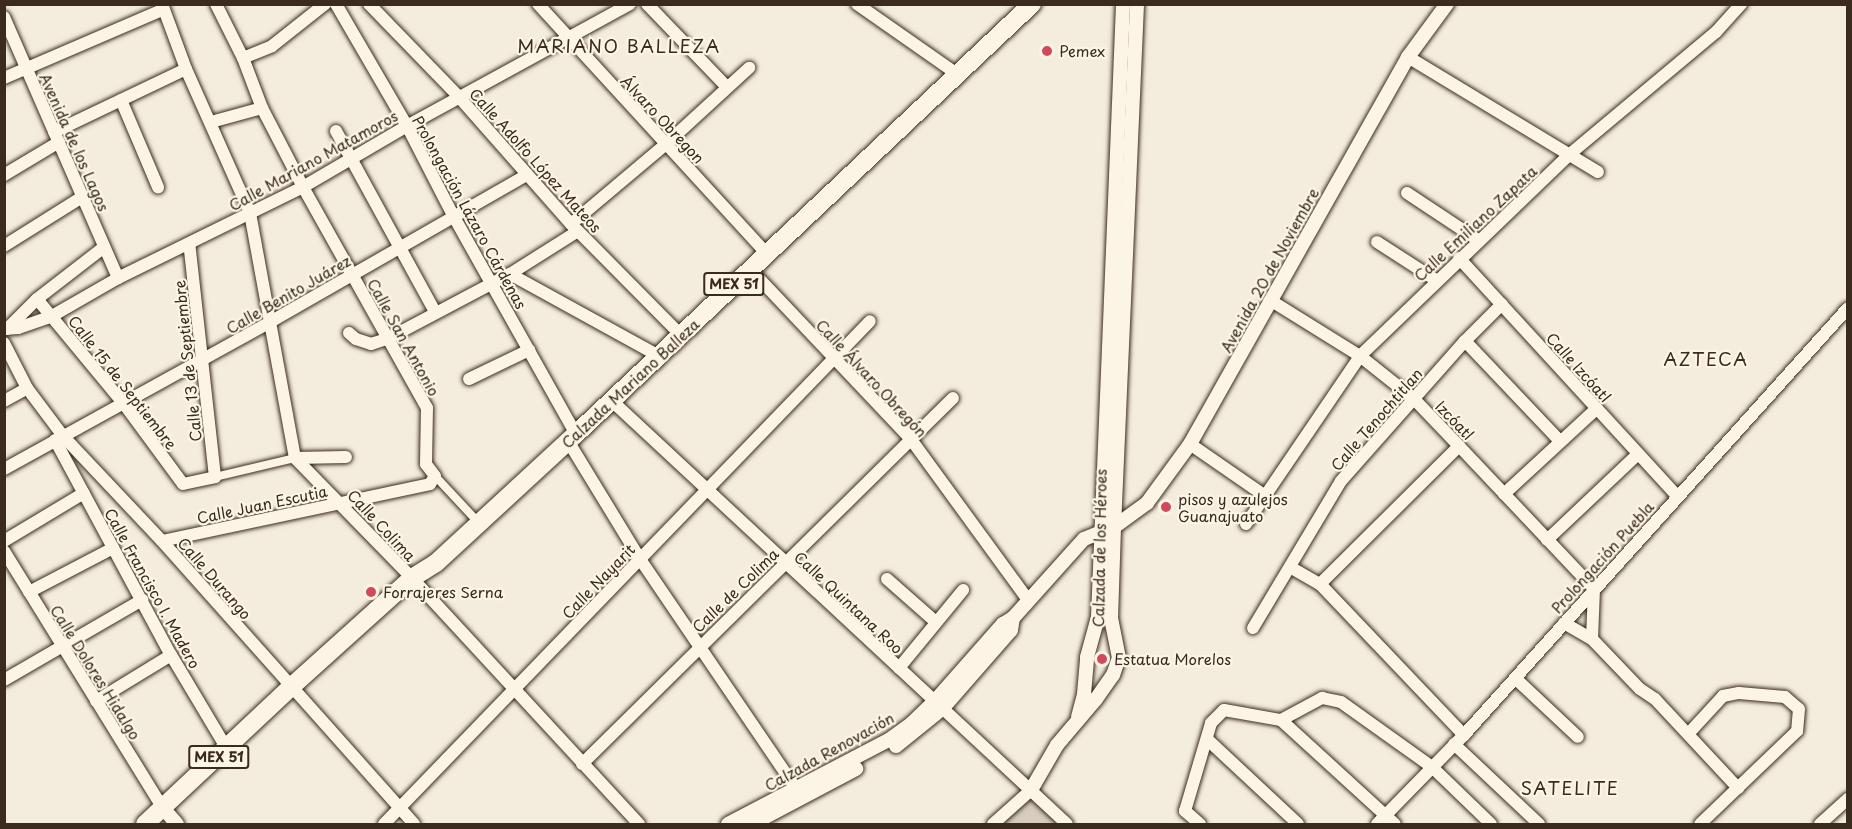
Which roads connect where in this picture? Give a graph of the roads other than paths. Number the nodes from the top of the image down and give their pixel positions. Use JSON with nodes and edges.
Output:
{"nodes":[{"id":1,"x":216,"y":4,"type":"edge"},
{"id":2,"x":325,"y":4,"type":"edge"},
{"id":3,"x":336,"y":4,"type":"edge"},
{"id":4,"x":369,"y":4,"type":"edge"},
{"id":5,"x":538,"y":4,"type":"edge"},
{"id":6,"x":630,"y":4,"type":"edge"},
{"id":7,"x":647,"y":4,"type":"edge"},
{"id":8,"x":857,"y":4,"type":"edge"},
{"id":9,"x":1032,"y":4,"type":"edge"},
{"id":10,"x":1123,"y":4,"type":"edge"},
{"id":11,"x":1137,"y":4,"type":"edge"},
{"id":12,"x":1447,"y":4,"type":"edge"},
{"id":13,"x":1741,"y":4,"type":"edge"},
{"id":14,"x":163,"y":7,"type":"edge"},
{"id":15,"x":4,"y":17,"type":"edge"},
{"id":16,"x":567,"y":37,"type":"junction"},
{"id":17,"x":1408,"y":57,"type":"junction"},
{"id":18,"x":243,"y":58,"type":"junction"},
{"id":19,"x":749,"y":68,"type":"dead end"},
{"id":20,"x":186,"y":69,"type":"junction"},
{"id":21,"x":27,"y":70,"type":"junction"},
{"id":22,"x":957,"y":74,"type":"junction"},
{"id":23,"x":4,"y":78,"type":"edge"},
{"id":24,"x":727,"y":87,"type":"junction"},
{"id":25,"x":459,"y":98,"type":"junction"},
{"id":26,"x":121,"y":100,"type":"junction"},
{"id":27,"x":262,"y":108,"type":"junction"},
{"id":28,"x":211,"y":122,"type":"junction"},
{"id":29,"x":407,"y":126,"type":"junction"},
{"id":30,"x":336,"y":131,"type":"dead end"},
{"id":31,"x":56,"y":137,"type":"junction"},
{"id":32,"x":666,"y":144,"type":"junction"},
{"id":33,"x":1570,"y":154,"type":"junction"},
{"id":34,"x":351,"y":160,"type":"junction"},
{"id":35,"x":1598,"y":172,"type":"dead end"},
{"id":36,"x":4,"y":175,"type":"edge"},
{"id":37,"x":527,"y":175,"type":"junction"},
{"id":38,"x":158,"y":187,"type":"dead end"},
{"id":39,"x":303,"y":187,"type":"junction"},
{"id":40,"x":1407,"y":193,"type":"dead end"},
{"id":41,"x":82,"y":197,"type":"junction"},
{"id":42,"x":250,"y":213,"type":"junction"},
{"id":43,"x":454,"y":217,"type":"junction"},
{"id":44,"x":574,"y":227,"type":"junction"},
{"id":45,"x":1478,"y":240,"type":"junction"},
{"id":46,"x":1377,"y":242,"type":"dead end"},
{"id":47,"x":189,"y":243,"type":"junction"},
{"id":48,"x":4,"y":246,"type":"edge"},
{"id":49,"x":104,"y":247,"type":"junction"},
{"id":50,"x":399,"y":249,"type":"junction"},
{"id":51,"x":766,"y":254,"type":"junction"},
{"id":52,"x":1459,"y":258,"type":"junction"},
{"id":53,"x":750,"y":269,"type":"junction"},
{"id":54,"x":510,"y":274,"type":"junction"},
{"id":55,"x":352,"y":275,"type":"junction"},
{"id":56,"x":118,"y":278,"type":"junction"},
{"id":57,"x":1436,"y":280,"type":"junction"},
{"id":58,"x":493,"y":284,"type":"junction"},
{"id":59,"x":37,"y":299,"type":"junction"},
{"id":60,"x":1270,"y":300,"type":"junction"},
{"id":61,"x":1502,"y":304,"type":"junction"},
{"id":62,"x":1848,"y":308,"type":"edge"},
{"id":63,"x":435,"y":312,"type":"junction"},
{"id":64,"x":52,"y":316,"type":"junction"},
{"id":65,"x":870,"y":321,"type":"dead end"},
{"id":66,"x":270,"y":322,"type":"junction"},
{"id":67,"x":6,"y":329,"type":"edge"},
{"id":68,"x":349,"y":333,"type":"dead end"},
{"id":69,"x":681,"y":335,"type":"junction"},
{"id":70,"x":389,"y":338,"type":"junction"},
{"id":71,"x":1465,"y":341,"type":"junction"},
{"id":72,"x":4,"y":343,"type":"edge"},
{"id":73,"x":529,"y":351,"type":"junction"},
{"id":74,"x":659,"y":356,"type":"junction"},
{"id":75,"x":1360,"y":356,"type":"junction"},
{"id":76,"x":203,"y":359,"type":"junction"},
{"id":77,"x":834,"y":359,"type":"junction"},
{"id":78,"x":469,"y":379,"type":"dead end"},
{"id":79,"x":27,"y":388,"type":"junction"},
{"id":80,"x":953,"y":398,"type":"dead end"},
{"id":81,"x":1414,"y":399,"type":"junction"},
{"id":82,"x":4,"y":401,"type":"edge"},
{"id":83,"x":612,"y":401,"type":"junction"},
{"id":84,"x":124,"y":404,"type":"junction"},
{"id":85,"x":1596,"y":409,"type":"junction"},
{"id":86,"x":59,"y":438,"type":"junction"},
{"id":87,"x":572,"y":438,"type":"junction"},
{"id":88,"x":910,"y":438,"type":"junction"},
{"id":89,"x":1560,"y":441,"type":"junction"},
{"id":90,"x":1190,"y":444,"type":"junction"},
{"id":91,"x":1459,"y":446,"type":"junction"},
{"id":92,"x":1638,"y":454,"type":"junction"},
{"id":93,"x":346,"y":457,"type":"dead end"},
{"id":94,"x":295,"y":458,"type":"junction"},
{"id":95,"x":4,"y":469,"type":"edge"},
{"id":96,"x":435,"y":476,"type":"junction"},
{"id":97,"x":215,"y":477,"type":"junction"},
{"id":98,"x":707,"y":490,"type":"junction"},
{"id":99,"x":84,"y":493,"type":"junction"},
{"id":100,"x":1504,"y":494,"type":"junction"},
{"id":101,"x":1265,"y":496,"type":"junction"},
{"id":102,"x":1677,"y":496,"type":"junction"},
{"id":103,"x":341,"y":503,"type":"junction"},
{"id":104,"x":479,"y":523,"type":"junction"},
{"id":105,"x":1246,"y":524,"type":"dead end"},
{"id":106,"x":1107,"y":530,"type":"junction"},
{"id":107,"x":162,"y":540,"type":"junction"},
{"id":108,"x":1547,"y":540,"type":"junction"},
{"id":109,"x":4,"y":541,"type":"edge"},
{"id":110,"x":113,"y":548,"type":"junction"},
{"id":111,"x":4,"y":551,"type":"edge"},
{"id":112,"x":640,"y":559,"type":"junction"},
{"id":113,"x":785,"y":562,"type":"junction"},
{"id":114,"x":1290,"y":567,"type":"junction"},
{"id":115,"x":887,"y":579,"type":"dead end"},
{"id":116,"x":416,"y":583,"type":"junction"},
{"id":117,"x":1320,"y":584,"type":"junction"},
{"id":118,"x":1594,"y":589,"type":"junction"},
{"id":119,"x":963,"y":590,"type":"dead end"},
{"id":120,"x":29,"y":592,"type":"junction"},
{"id":121,"x":142,"y":600,"type":"junction"},
{"id":122,"x":1028,"y":600,"type":"junction"},
{"id":123,"x":936,"y":622,"type":"junction"},
{"id":124,"x":1563,"y":623,"type":"junction"},
{"id":125,"x":1253,"y":628,"type":"dead end"},
{"id":126,"x":1592,"y":639,"type":"junction"},
{"id":127,"x":63,"y":646,"type":"junction"},
{"id":128,"x":700,"y":646,"type":"junction"},
{"id":129,"x":1091,"y":648,"type":"junction"},
{"id":130,"x":1118,"y":652,"type":"junction"},
{"id":131,"x":171,"y":655,"type":"junction"},
{"id":132,"x":1086,"y":666,"type":"junction"},
{"id":133,"x":899,"y":668,"type":"junction"},
{"id":134,"x":1113,"y":675,"type":"junction"},
{"id":135,"x":1515,"y":678,"type":"junction"},
{"id":136,"x":4,"y":680,"type":"edge"},
{"id":137,"x":514,"y":690,"type":"junction"},
{"id":138,"x":295,"y":691,"type":"junction"},
{"id":139,"x":96,"y":701,"type":"junction"},
{"id":140,"x":939,"y":705,"type":"junction"},
{"id":141,"x":1078,"y":719,"type":"junction"},
{"id":142,"x":1281,"y":720,"type":"junction"},
{"id":143,"x":1689,"y":733,"type":"junction"},
{"id":144,"x":1578,"y":737,"type":"dead end"},
{"id":145,"x":1459,"y":739,"type":"junction"},
{"id":146,"x":1208,"y":740,"type":"junction"},
{"id":147,"x":227,"y":749,"type":"junction"},
{"id":148,"x":582,"y":764,"type":"junction"},
{"id":149,"x":1432,"y":767,"type":"junction"},
{"id":150,"x":1738,"y":788,"type":"junction"},
{"id":151,"x":1031,"y":790,"type":"junction"},
{"id":152,"x":800,"y":794,"type":"junction"},
{"id":153,"x":1848,"y":798,"type":"edge"},
{"id":154,"x":400,"y":807,"type":"junction"},
{"id":155,"x":168,"y":818,"type":"edge"},
{"id":156,"x":1381,"y":820,"type":"edge"},
{"id":157,"x":145,"y":825,"type":"edge"},
{"id":158,"x":384,"y":825,"type":"edge"},
{"id":159,"x":414,"y":825,"type":"edge"},
{"id":160,"x":639,"y":825,"type":"edge"},
{"id":161,"x":728,"y":825,"type":"edge"},
{"id":162,"x":752,"y":825,"type":"edge"},
{"id":163,"x":993,"y":825,"type":"edge"},
{"id":164,"x":1067,"y":825,"type":"edge"},
{"id":165,"x":1200,"y":825,"type":"edge"},
{"id":166,"x":1298,"y":825,"type":"edge"},
{"id":167,"x":1395,"y":825,"type":"edge"},
{"id":168,"x":1491,"y":825,"type":"edge"},
{"id":169,"x":1539,"y":825,"type":"edge"},
{"id":170,"x":1700,"y":825,"type":"edge"},
{"id":171,"x":1820,"y":825,"type":"edge"}],
"edges":[{"from":1,"to":18,"type":"street","name":"Calle San Antonio"},
{"from":2,"to":18,"type":"street"},
{"from":3,"to":29,"type":"street","name":"Prolongación Lázaro Cárdenas"},
{"from":4,"to":25,"type":"street","name":"Calle Adolfo López Mateos"},
{"from":5,"to":16,"type":"street","name":"Álvaro Obregon"},
{"from":6,"to":16,"type":"street","name":"Calle Mariano Matamoros"},
{"from":7,"to":24,"type":"street"},
{"from":8,"to":22,"type":"street"},
{"from":9,"to":22,"type":"main road","name":"Calzada Mariano Balleza","number":"MEX 51"},
{"from":10,"to":106,"type":"street","name":"Calzada de los Héroes"},
{"from":11,"to":106,"type":"street","name":"Calzada de los Héroes"},
{"from":12,"to":17,"type":"street","name":"Avenida 20 de Noviembre"},
{"from":13,"to":33,"type":"street","name":"Calle Emiliano Zapata"},
{"from":14,"to":20,"type":"street"},
{"from":14,"to":21,"type":"street"},
{"from":15,"to":21,"type":"street","name":"Avenida de los Lagos"},
{"from":16,"to":25,"type":"street","name":"Calle Mariano Matamoros"},
{"from":16,"to":32,"type":"street","name":"Álvaro Obregon"},
{"from":17,"to":33,"type":"street"},
{"from":17,"to":60,"type":"street","name":"Avenida 20 de Noviembre"},
{"from":18,"to":27,"type":"street","name":"Calle San Antonio"},
{"from":19,"to":24,"type":"street"},
{"from":20,"to":26,"type":"street"},
{"from":20,"to":28,"type":"street"},
{"from":21,"to":23,"type":"street"},
{"from":21,"to":31,"type":"street","name":"Avenida de los Lagos"},
{"from":22,"to":51,"type":"main road","name":"Calzada Mariano Balleza","number":"MEX 51"},
{"from":24,"to":32,"type":"street"},
{"from":25,"to":29,"type":"street","name":"Calle Mariano Matamoros"},
{"from":25,"to":37,"type":"street","name":"Calle Adolfo López Mateos"},
{"from":26,"to":31,"type":"street"},
{"from":26,"to":38,"type":"street"},
{"from":27,"to":28,"type":"street"},
{"from":27,"to":39,"type":"street","name":"Calle San Antonio"},
{"from":28,"to":42,"type":"street"},
{"from":29,"to":34,"type":"street","name":"Calle Mariano Matamoros"},
{"from":29,"to":43,"type":"street","name":"Prolongación Lázaro Cárdenas"},
{"from":30,"to":34,"type":"street"},
{"from":31,"to":36,"type":"street"},
{"from":31,"to":41,"type":"street","name":"Avenida de los Lagos"},
{"from":32,"to":44,"type":"street"},
{"from":32,"to":51,"type":"street","name":"Álvaro Obregon"},
{"from":33,"to":35,"type":"street"},
{"from":33,"to":45,"type":"street","name":"Calle Emiliano Zapata"},
{"from":34,"to":39,"type":"street","name":"Calle Mariano Matamoros"},
{"from":34,"to":50,"type":"street"},
{"from":37,"to":43,"type":"street","name":"Calle Benito Juárez"},
{"from":37,"to":44,"type":"street","name":"Calle Adolfo López Mateos"},
{"from":39,"to":42,"type":"street","name":"Calle Mariano Matamoros"},
{"from":39,"to":55,"type":"street","name":"Calle San Antonio"},
{"from":40,"to":45,"type":"street"},
{"from":41,"to":48,"type":"street"},
{"from":41,"to":49,"type":"street","name":"Avenida de los Lagos"},
{"from":42,"to":47,"type":"street","name":"Calle Mariano Matamoros"},
{"from":42,"to":66,"type":"street"},
{"from":43,"to":50,"type":"street","name":"Calle Benito Juárez"},
{"from":43,"to":58,"type":"street","name":"Prolongación Lázaro Cárdenas"},
{"from":44,"to":54,"type":"street"},
{"from":44,"to":69,"type":"street","name":"Calle Adolfo López Mateos"},
{"from":45,"to":52,"type":"street","name":"Calle Emiliano Zapata"},
{"from":46,"to":57,"type":"street"},
{"from":47,"to":56,"type":"street","name":"Calle Mariano Matamoros"},
{"from":47,"to":76,"type":"street","name":"Calle 13 de Septiembre"},
{"from":49,"to":56,"type":"street","name":"Avenida de los Lagos"},
{"from":49,"to":59,"type":"street"},
{"from":50,"to":55,"type":"street","name":"Calle Benito Juárez"},
{"from":50,"to":63,"type":"street"},
{"from":51,"to":53,"type":"main road","name":"Calzada Mariano Balleza","number":"MEX 51"},
{"from":52,"to":57,"type":"street","name":"Calle Emiliano Zapata"},
{"from":52,"to":61,"type":"street","name":"Calle Izcóatl"},
{"from":53,"to":69,"type":"main road","name":"Calzada Mariano Balleza","number":"MEX 51"},
{"from":53,"to":77,"type":"street","name":"Calle Álvaro Obregón"},
{"from":54,"to":58,"type":"street"},
{"from":54,"to":74,"type":"street"},
{"from":55,"to":66,"type":"street","name":"Calle Benito Juárez"},
{"from":55,"to":70,"type":"street","name":"Calle San Antonio"},
{"from":56,"to":64,"type":"street","name":"Calle Mariano Matamoros"},
{"from":57,"to":75,"type":"street","name":"Calle Emiliano Zapata"},
{"from":58,"to":63,"type":"street"},
{"from":58,"to":73,"type":"street","name":"Prolongación Lázaro Cárdenas"},
{"from":59,"to":64,"type":"street","name":"Calle 15 de Septiembre"},
{"from":59,"to":67,"type":"street"},
{"from":60,"to":75,"type":"street","name":"Izcóatl"},
{"from":60,"to":90,"type":"street","name":"Avenida 20 de Noviembre"},
{"from":61,"to":71,"type":"street","name":"Calle Tenochtitlan"},
{"from":61,"to":85,"type":"street","name":"Calle Izcóatl"},
{"from":62,"to":102,"type":"street","name":"Prolongación Puebla"},
{"from":63,"to":70,"type":"street"},
{"from":64,"to":67,"type":"street","name":"Calle Mariano Matamoros"},
{"from":64,"to":84,"type":"street","name":"Calle 15 de Septiembre"},
{"from":65,"to":77,"type":"street","name":"Calle Nayarit"},
{"from":66,"to":76,"type":"street","name":"Calle Benito Juárez"},
{"from":66,"to":94,"type":"street"},
{"from":68,"to":70,"type":"street"},
{"from":69,"to":74,"type":"main road","name":"Calzada Mariano Balleza","number":"MEX 51"},
{"from":70,"to":96,"type":"street","name":"Calle San Antonio"},
{"from":71,"to":81,"type":"street","name":"Calle Tenochtitlan"},
{"from":71,"to":89,"type":"street"},
{"from":72,"to":79,"type":"street","name":"Calle Durango"},
{"from":73,"to":78,"type":"street"},
{"from":73,"to":87,"type":"street","name":"Prolongación Lázaro Cárdenas"},
{"from":74,"to":83,"type":"main road","name":"Calzada Mariano Balleza","number":"MEX 51"},
{"from":75,"to":81,"type":"street","name":"Izcóatl"},
{"from":75,"to":101,"type":"street","name":"Calle Emiliano Zapata"},
{"from":76,"to":84,"type":"street","name":"Calle Benito Juárez"},
{"from":76,"to":97,"type":"street","name":"Calle 13 de Septiembre"},
{"from":77,"to":88,"type":"street","name":"Calle Álvaro Obregón"},
{"from":77,"to":98,"type":"street","name":"Calle Nayarit"},
{"from":79,"to":82,"type":"street"},
{"from":79,"to":86,"type":"street","name":"Calle Durango"},
{"from":80,"to":88,"type":"street","name":"Calle de Colima"},
{"from":81,"to":91,"type":"street","name":"Izcóatl"},
{"from":81,"to":114,"type":"street","name":"Calle Tenochtitlan"},
{"from":83,"to":87,"type":"main road","name":"Calzada Mariano Balleza","number":"MEX 51"},
{"from":83,"to":98,"type":"street","name":"Calle Quintana Roo"},
{"from":84,"to":86,"type":"street","name":"Calle Benito Juárez"},
{"from":84,"to":97,"type":"street","name":"Calle 15 de Septiembre"},
{"from":85,"to":89,"type":"street"},
{"from":85,"to":92,"type":"street","name":"Calle Izcóatl"},
{"from":86,"to":95,"type":"street","name":"Calle Benito Juárez"},
{"from":86,"to":99,"type":"street","name":"Calle Francisco I. Madero"},
{"from":86,"to":107,"type":"street","name":"Calle Durango"},
{"from":87,"to":104,"type":"main road","name":"Calzada Mariano Balleza","number":"MEX 51"},
{"from":87,"to":112,"type":"street","name":"Prolongación Lázaro Cárdenas"},
{"from":88,"to":113,"type":"street","name":"Calle de Colima"},
{"from":88,"to":122,"type":"street","name":"Calle Álvaro Obregón"},
{"from":89,"to":100,"type":"street"},
{"from":90,"to":101,"type":"street"},
{"from":90,"to":106,"type":"street","name":"Avenida 20 de Noviembre"},
{"from":91,"to":100,"type":"street","name":"Izcóatl"},
{"from":91,"to":117,"type":"street"},
{"from":92,"to":102,"type":"street","name":"Calle Izcóatl"},
{"from":92,"to":108,"type":"street"},
{"from":93,"to":94,"type":"street"},
{"from":94,"to":97,"type":"street"},
{"from":94,"to":103,"type":"street","name":"Calle Colima"},
{"from":96,"to":103,"type":"street","name":"Calle Juan Escutia"},
{"from":96,"to":104,"type":"street"},
{"from":98,"to":112,"type":"street","name":"Calle Nayarit"},
{"from":98,"to":113,"type":"street","name":"Calle Quintana Roo"},
{"from":99,"to":109,"type":"street"},
{"from":99,"to":110,"type":"street","name":"Calle Francisco I. Madero"},
{"from":100,"to":108,"type":"street","name":"Izcóatl"},
{"from":101,"to":105,"type":"street","name":"Calle Emiliano Zapata"},
{"from":102,"to":118,"type":"street","name":"Prolongación Puebla"},
{"from":103,"to":107,"type":"street","name":"Calle Juan Escutia"},
{"from":103,"to":116,"type":"street","name":"Calle Colima"},
{"from":104,"to":116,"type":"main road","name":"Calzada Mariano Balleza","number":"MEX 51"},
{"from":106,"to":122,"type":"street","name":"Calzada Renovación"},
{"from":106,"to":129,"type":"street","name":"Calzada de los Héroes"},
{"from":106,"to":130,"type":"street","name":"Calzada de los Héroes"},
{"from":107,"to":138,"type":"street","name":"Calle Durango"},
{"from":108,"to":118,"type":"street","name":"Izcóatl"},
{"from":110,"to":120,"type":"street"},
{"from":110,"to":121,"type":"street","name":"Calle Francisco I. Madero"},
{"from":111,"to":120,"type":"street","name":"Calle Dolores Hidalgo"},
{"from":112,"to":128,"type":"street","name":"Prolongación Lázaro Cárdenas"},
{"from":112,"to":137,"type":"street","name":"Calle Nayarit"},
{"from":113,"to":128,"type":"street","name":"Calle de Colima"},
{"from":113,"to":133,"type":"street","name":"Calle Quintana Roo"},
{"from":114,"to":117,"type":"street"},
{"from":114,"to":125,"type":"street","name":"Calle Tenochtitlan"},
{"from":115,"to":123,"type":"street"},
{"from":116,"to":137,"type":"street","name":"Calle Colima"},
{"from":116,"to":138,"type":"main road","name":"Calzada Mariano Balleza","number":"MEX 51"},
{"from":117,"to":145,"type":"street"},
{"from":118,"to":124,"type":"street","name":"Prolongación Puebla"},
{"from":118,"to":126,"type":"street"},
{"from":119,"to":123,"type":"street"},
{"from":120,"to":127,"type":"street","name":"Calle Dolores Hidalgo"},
{"from":121,"to":127,"type":"street"},
{"from":121,"to":131,"type":"street","name":"Calle Francisco I. Madero"},
{"from":122,"to":140,"type":"street","name":"Calzada Renovación"},
{"from":123,"to":133,"type":"street"},
{"from":124,"to":126,"type":"street"},
{"from":124,"to":135,"type":"street","name":"Prolongación Puebla"},
{"from":126,"to":143,"type":"street"},
{"from":127,"to":136,"type":"street"},
{"from":127,"to":139,"type":"street","name":"Calle Dolores Hidalgo"},
{"from":128,"to":148,"type":"street","name":"Calle de Colima"},
{"from":128,"to":152,"type":"street","name":"Prolongación Lázaro Cárdenas"},
{"from":129,"to":130,"type":"street"},
{"from":129,"to":132,"type":"street","name":"Calzada de los Héroes"},
{"from":130,"to":134,"type":"street","name":"Calzada de los Héroes"},
{"from":131,"to":139,"type":"street"},
{"from":131,"to":147,"type":"street","name":"Calle Francisco I. Madero"},
{"from":132,"to":134,"type":"street"},
{"from":132,"to":141,"type":"street","name":"Calzada de los Héroes"},
{"from":133,"to":140,"type":"street","name":"Calle Quintana Roo"},
{"from":134,"to":141,"type":"street","name":"Calzada de los Héroes"},
{"from":135,"to":144,"type":"street"},
{"from":135,"to":145,"type":"street","name":"Prolongación Puebla"},
{"from":137,"to":148,"type":"street","name":"Calle Colima"},
{"from":137,"to":154,"type":"street","name":"Calle Nayarit"},
{"from":138,"to":147,"type":"main road","number":"MEX 51"},
{"from":138,"to":154,"type":"street","name":"Calle Durango"},
{"from":138,"to":155,"type":"main road","number":"MEX 51"},
{"from":139,"to":155,"type":"street","name":"Calle Dolores Hidalgo"},
{"from":140,"to":151,"type":"street","name":"Calle Quintana Roo"},
{"from":140,"to":152,"type":"street","name":"Calzada Renovación"},
{"from":141,"to":151,"type":"street"},
{"from":142,"to":146,"type":"street"},
{"from":142,"to":149,"type":"street"},
{"from":142,"to":156,"type":"street"},
{"from":143,"to":150,"type":"street"},
{"from":143,"to":150,"type":"street"},
{"from":145,"to":149,"type":"street","name":"Prolongación Puebla"},
{"from":145,"to":169,"type":"street"},
{"from":146,"to":165,"type":"street"},
{"from":146,"to":166,"type":"street"},
{"from":147,"to":155,"type":"main road","number":"MEX 51"},
{"from":148,"to":160,"type":"street","name":"Calle Colima"},
{"from":149,"to":156,"type":"street","name":"Prolongación Puebla"},
{"from":149,"to":168,"type":"street"},
{"from":150,"to":170,"type":"street"},
{"from":151,"to":163,"type":"street"},
{"from":151,"to":164,"type":"street","name":"Calle Quintana Roo"},
{"from":152,"to":161,"type":"street","name":"Calzada Renovación"},
{"from":152,"to":162,"type":"street","name":"Calzada Renovación"},
{"from":153,"to":171,"type":"street"},
{"from":154,"to":158,"type":"street","name":"Calle Nayarit"},
{"from":154,"to":159,"type":"street","name":"Calle Durango"},
{"from":155,"to":157,"type":"main road","number":"MEX 51"},
{"from":156,"to":167,"type":"street"}]}
